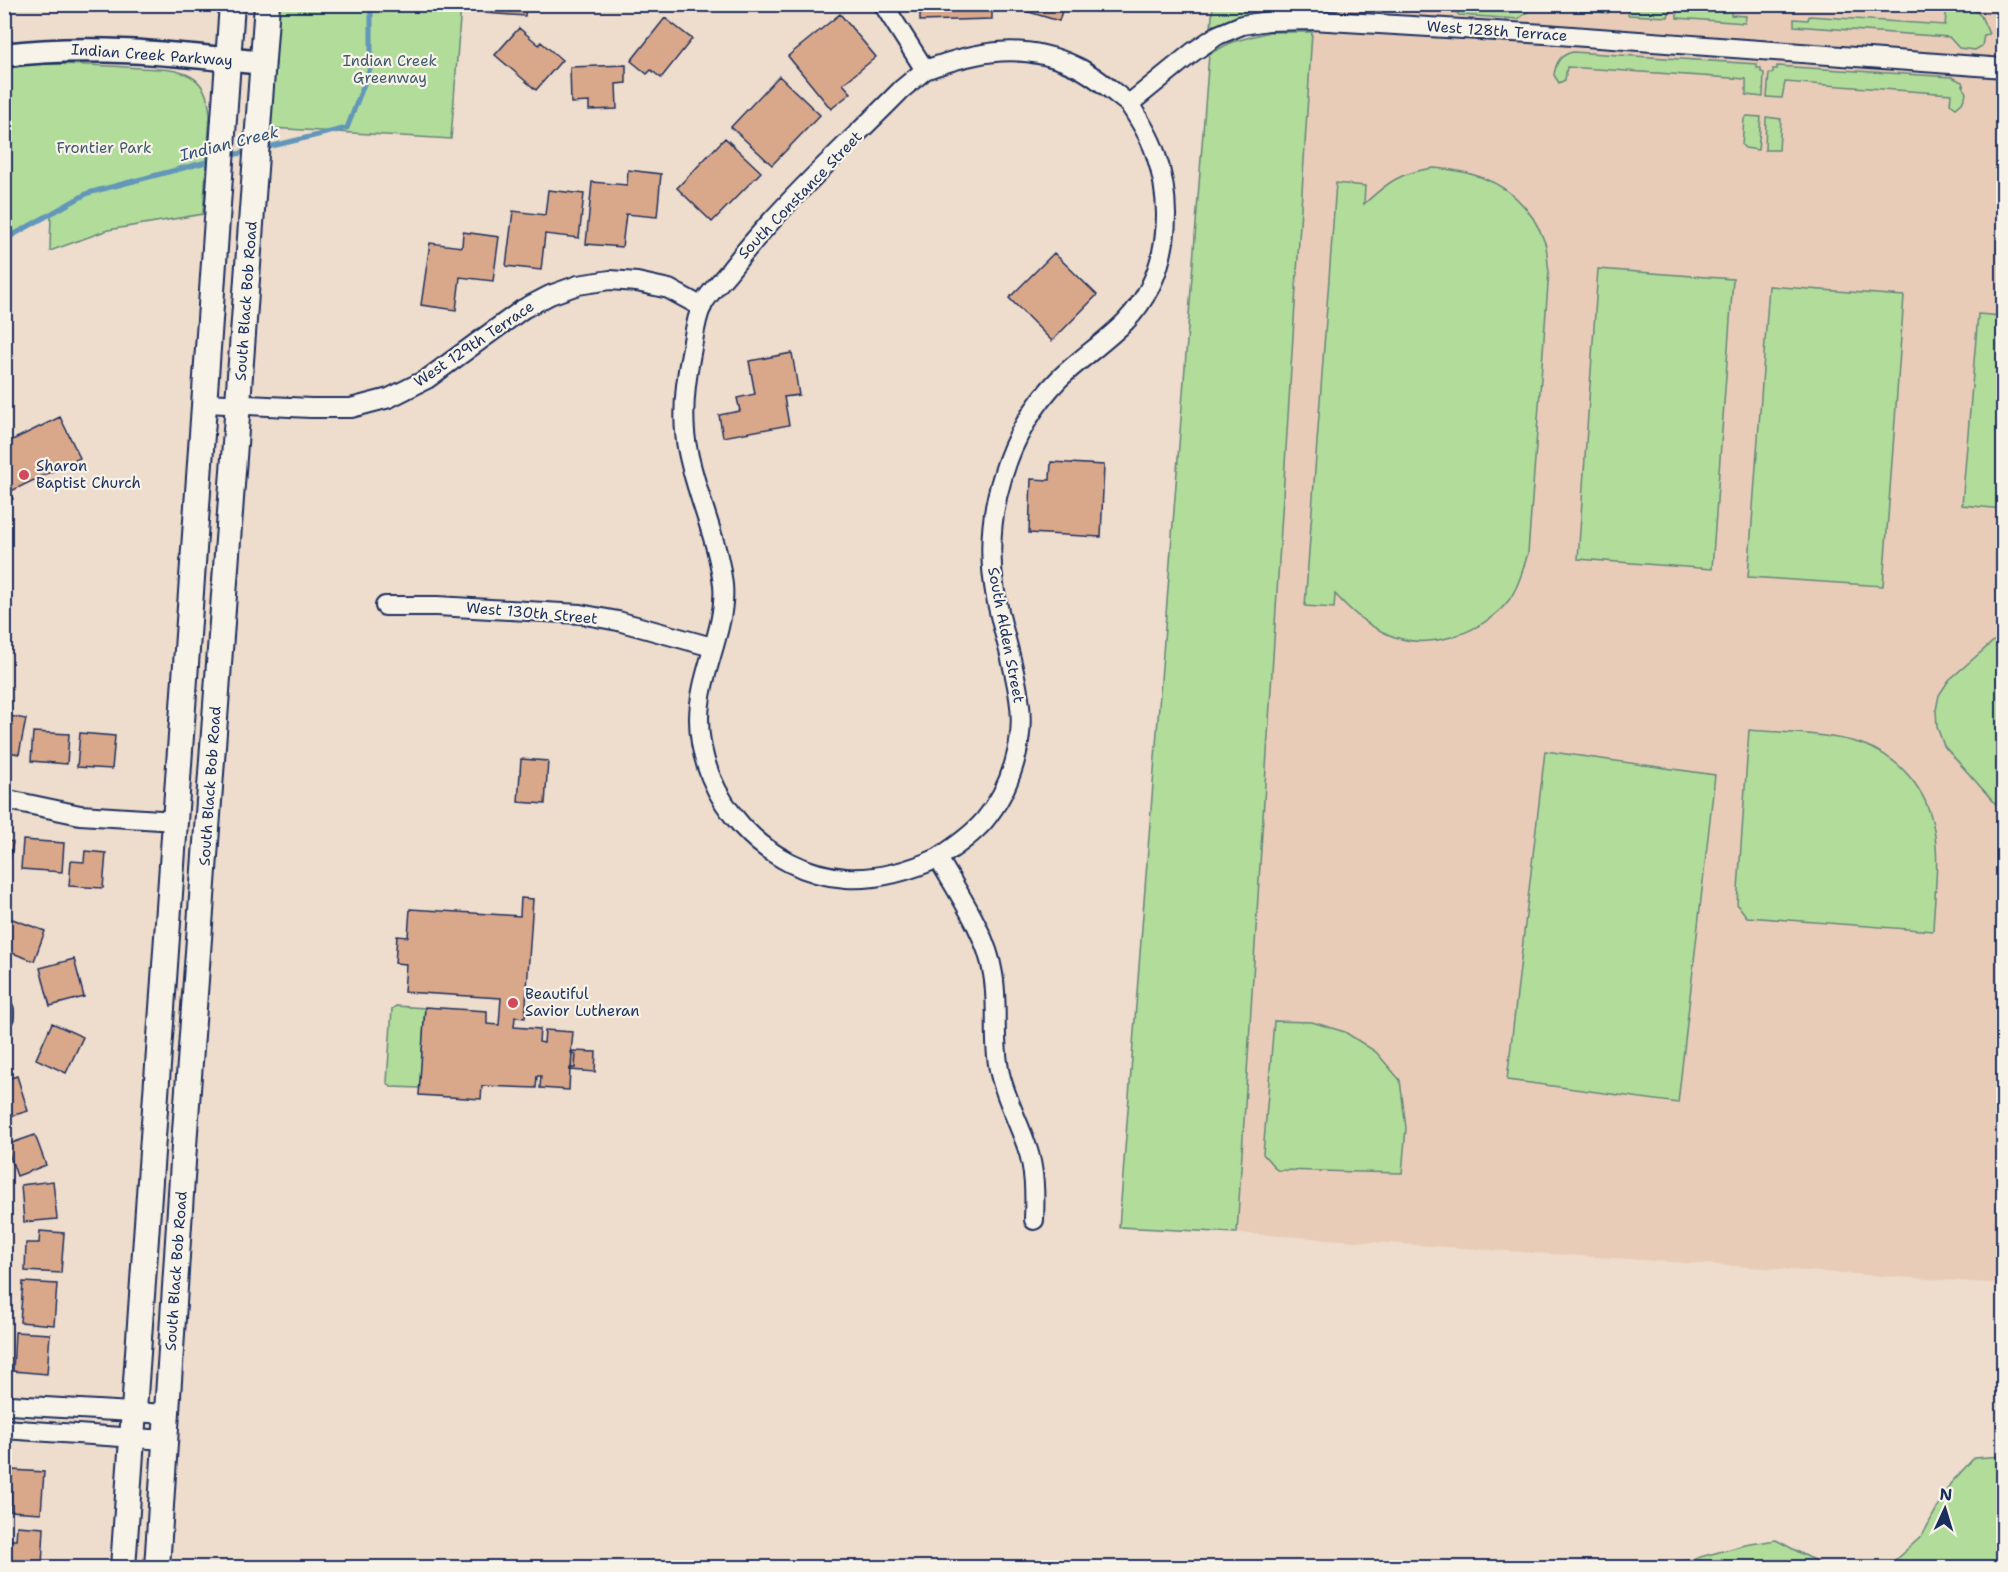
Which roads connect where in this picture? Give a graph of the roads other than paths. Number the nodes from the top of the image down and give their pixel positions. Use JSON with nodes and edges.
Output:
{"nodes":[{"id":1,"x":232,"y":4,"type":"edge"},
{"id":2,"x":267,"y":4,"type":"edge"},
{"id":3,"x":883,"y":4,"type":"edge"},
{"id":4,"x":4,"y":55,"type":"edge"},
{"id":5,"x":229,"y":59,"type":"junction"},
{"id":6,"x":263,"y":63,"type":"junction"},
{"id":7,"x":2004,"y":68,"type":"edge"},
{"id":8,"x":925,"y":70,"type":"junction"},
{"id":9,"x":1129,"y":104,"type":"junction"},
{"id":10,"x":702,"y":307,"type":"junction"},
{"id":11,"x":205,"y":403,"type":"junction"},
{"id":12,"x":239,"y":404,"type":"junction"},
{"id":13,"x":385,"y":606,"type":"dead end"},
{"id":14,"x":712,"y":647,"type":"junction"},
{"id":15,"x":4,"y":799,"type":"edge"},
{"id":16,"x":176,"y":821,"type":"junction"},
{"id":17,"x":938,"y":858,"type":"junction"},
{"id":18,"x":4,"y":1010,"type":"edge"},
{"id":19,"x":4,"y":1017,"type":"edge"},
{"id":20,"x":1034,"y":1220,"type":"dead end"},
{"id":21,"x":4,"y":1407,"type":"edge"},
{"id":22,"x":135,"y":1413,"type":"junction"},
{"id":23,"x":167,"y":1414,"type":"junction"},
{"id":24,"x":4,"y":1430,"type":"edge"},
{"id":25,"x":133,"y":1438,"type":"junction"},
{"id":26,"x":165,"y":1440,"type":"junction"},
{"id":27,"x":123,"y":1568,"type":"edge"},
{"id":28,"x":157,"y":1568,"type":"edge"}],
"edges":[{"from":1,"to":5,"type":"main road","name":"South Black Bob Road"},
{"from":2,"to":6,"type":"main road","name":"South Black Bob Road"},
{"from":3,"to":8,"type":"street"},
{"from":4,"to":5,"type":"street","name":"Indian Creek Parkway"},
{"from":5,"to":6,"type":"street","name":"Indian Creek Parkway"},
{"from":5,"to":11,"type":"main road","name":"South Black Bob Road"},
{"from":6,"to":12,"type":"main road","name":"South Black Bob Road"},
{"from":7,"to":9,"type":"street","name":"West 128th Terrace"},
{"from":8,"to":9,"type":"street"},
{"from":8,"to":10,"type":"street","name":"South Constance Street"},
{"from":9,"to":17,"type":"street","name":"South Alden Street"},
{"from":10,"to":12,"type":"street","name":"West 129th Terrace"},
{"from":10,"to":14,"type":"street","name":"South Constance Street"},
{"from":11,"to":12,"type":"street","name":"West 129th Terrace"},
{"from":11,"to":16,"type":"main road","name":"South Black Bob Road"},
{"from":12,"to":23,"type":"main road","name":"South Black Bob Road"},
{"from":13,"to":14,"type":"street","name":"West 130th Street"},
{"from":14,"to":17,"type":"street","name":"South Constance Street"},
{"from":15,"to":16,"type":"street"},
{"from":16,"to":22,"type":"main road","name":"South Black Bob Road"},
{"from":17,"to":20,"type":"street"},
{"from":18,"to":19,"type":"street"},
{"from":21,"to":22,"type":"street"},
{"from":22,"to":23,"type":"street"},
{"from":22,"to":25,"type":"main road","name":"South Black Bob Road"},
{"from":23,"to":26,"type":"main road","name":"South Black Bob Road"},
{"from":24,"to":25,"type":"street"},
{"from":25,"to":26,"type":"street"},
{"from":25,"to":27,"type":"main road","name":"South Black Bob Road"},
{"from":26,"to":28,"type":"main road","name":"South Black Bob Road"}]}
